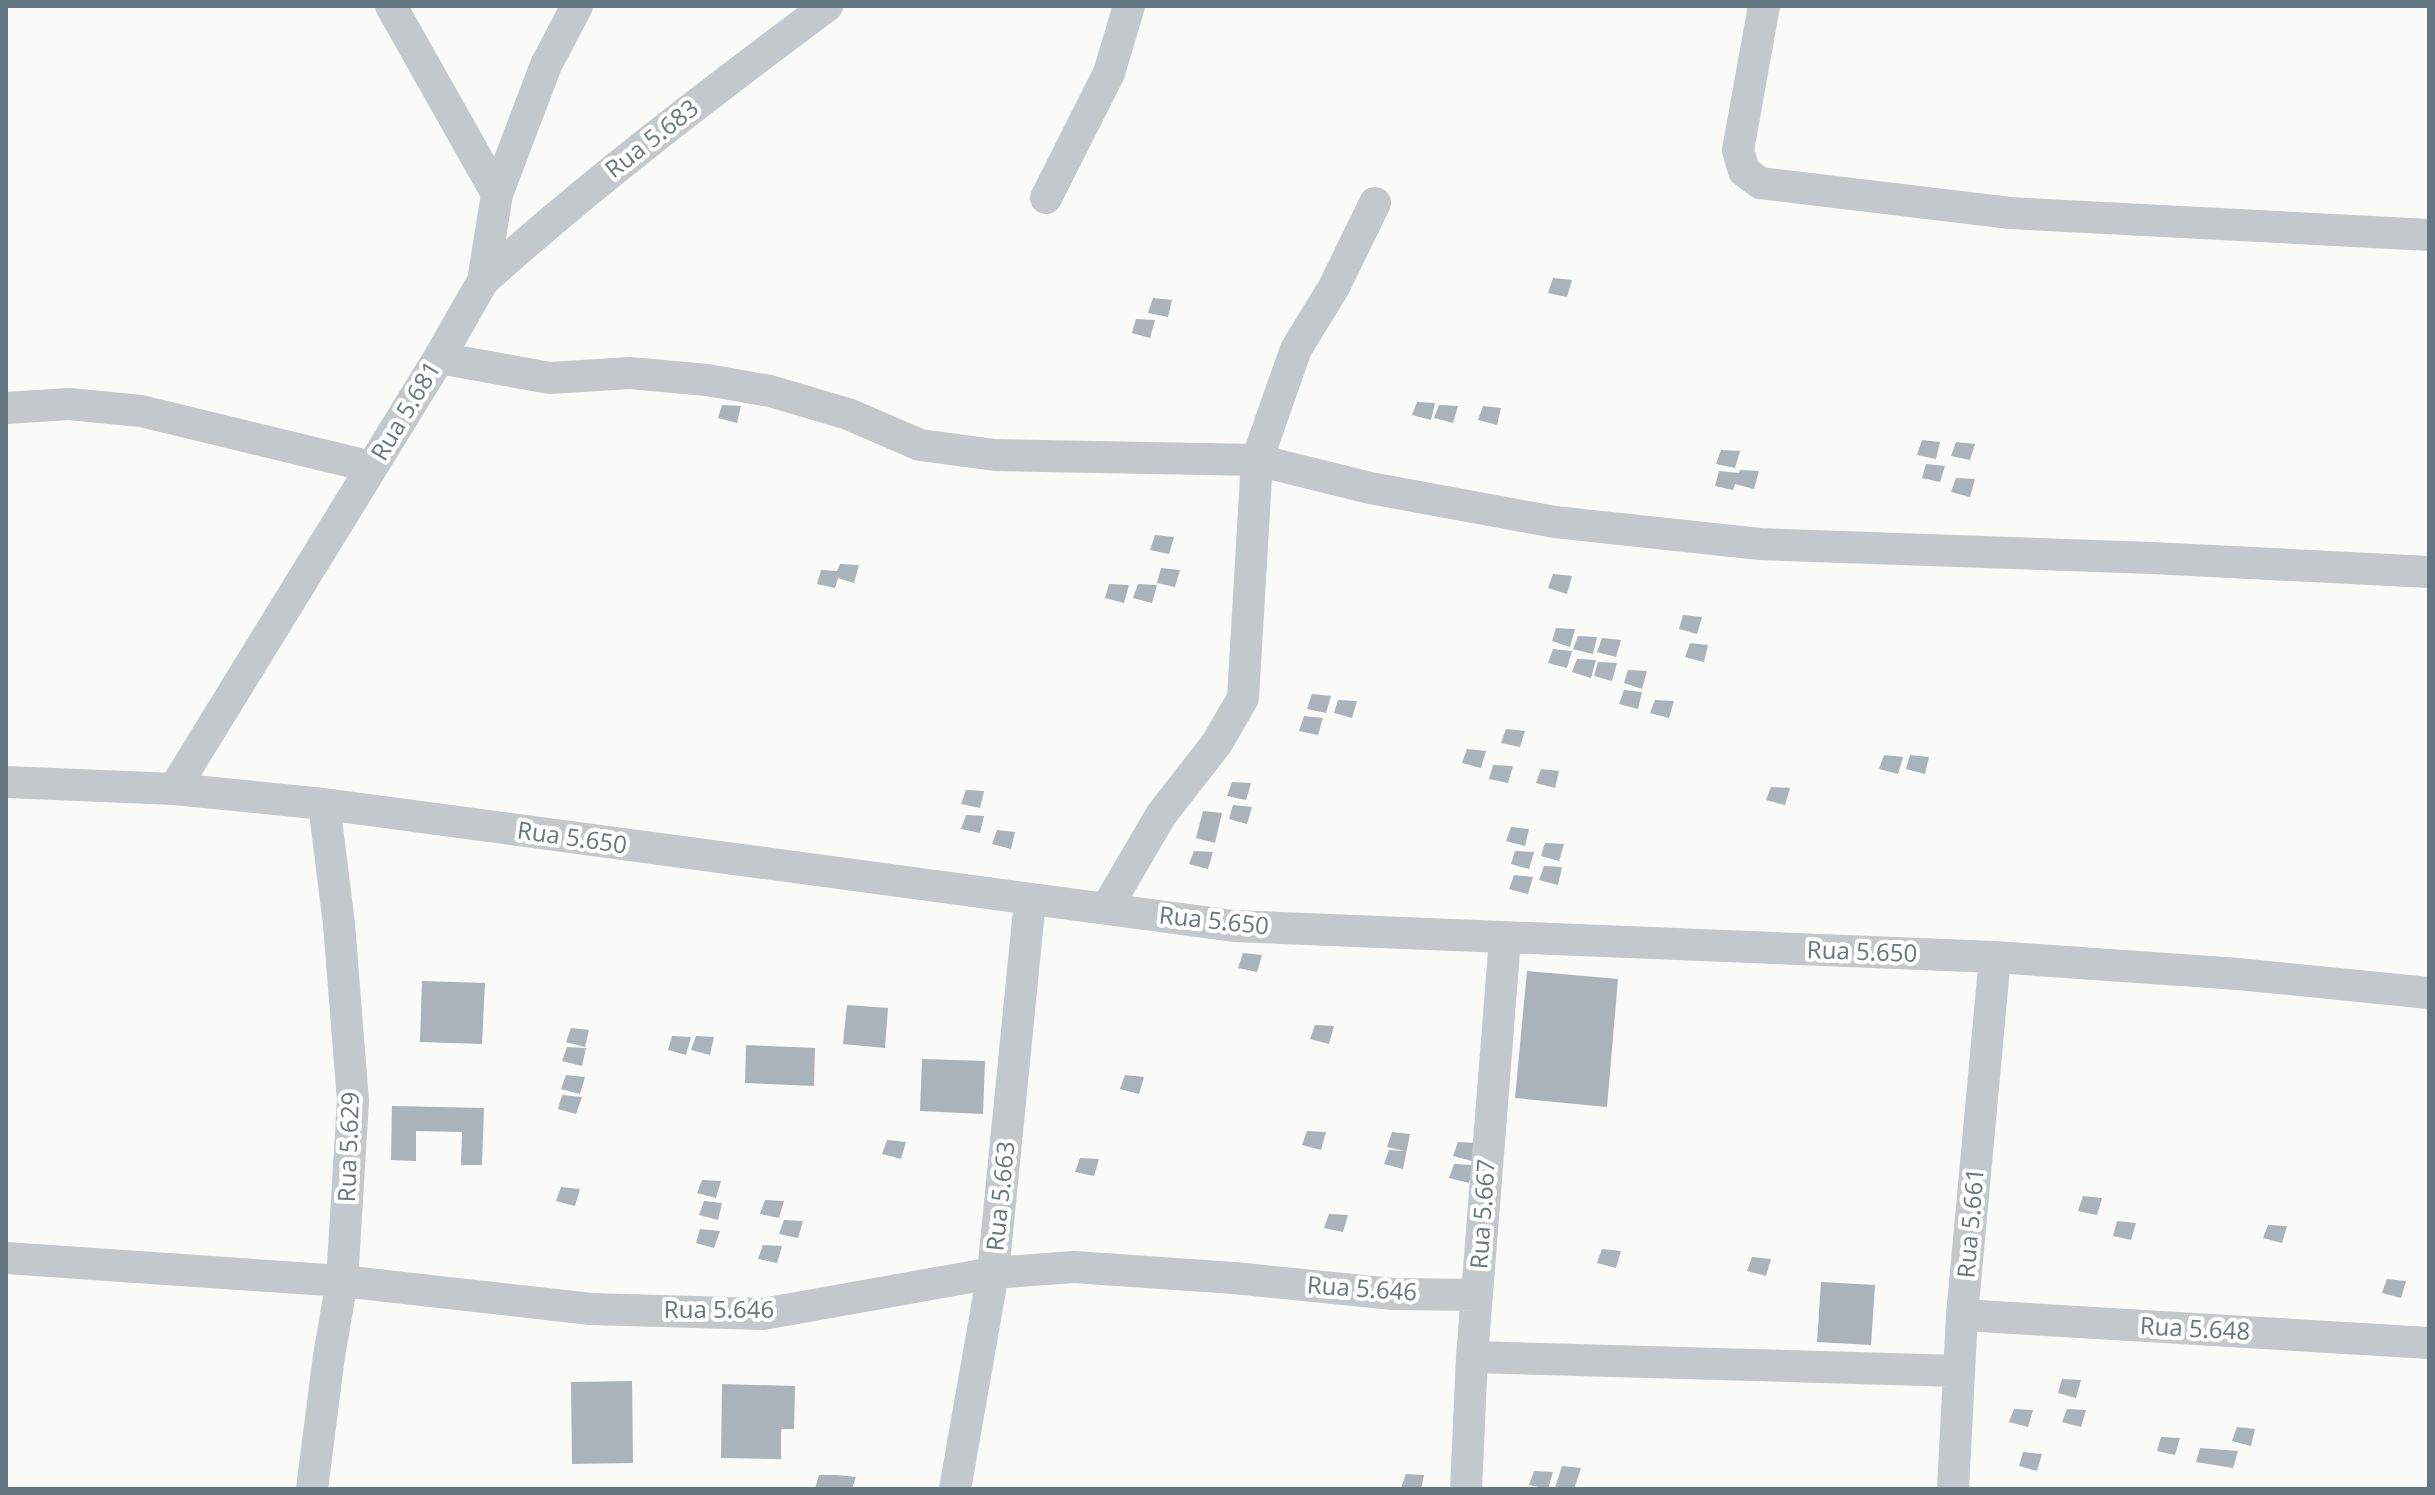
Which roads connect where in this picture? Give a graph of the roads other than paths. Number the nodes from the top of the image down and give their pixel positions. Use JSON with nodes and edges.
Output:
{"nodes":[{"id":1,"x":391,"y":6,"type":"edge"},
{"id":2,"x":577,"y":6,"type":"edge"},
{"id":3,"x":827,"y":6,"type":"edge"},
{"id":4,"x":1129,"y":6,"type":"edge"},
{"id":5,"x":1764,"y":6,"type":"edge"},
{"id":6,"x":497,"y":194,"type":"junction"},
{"id":7,"x":1046,"y":198,"type":"dead end"},
{"id":8,"x":1375,"y":203,"type":"dead end"},
{"id":9,"x":2429,"y":235,"type":"edge"},
{"id":10,"x":483,"y":281,"type":"junction"},
{"id":11,"x":439,"y":358,"type":"junction"},
{"id":12,"x":6,"y":408,"type":"edge"},
{"id":13,"x":1257,"y":460,"type":"junction"},
{"id":14,"x":372,"y":467,"type":"junction"},
{"id":15,"x":2429,"y":572,"type":"edge"},
{"id":16,"x":6,"y":782,"type":"edge"},
{"id":17,"x":174,"y":789,"type":"junction"},
{"id":18,"x":324,"y":804,"type":"junction"},
{"id":19,"x":1030,"y":900,"type":"junction"},
{"id":20,"x":1106,"y":909,"type":"junction"},
{"id":21,"x":1505,"y":939,"type":"junction"},
{"id":22,"x":1995,"y":957,"type":"junction"},
{"id":23,"x":2429,"y":993,"type":"edge"},
{"id":24,"x":6,"y":1258,"type":"edge"},
{"id":25,"x":993,"y":1273,"type":"junction"},
{"id":26,"x":342,"y":1281,"type":"junction"},
{"id":27,"x":1477,"y":1295,"type":"junction"},
{"id":28,"x":1962,"y":1315,"type":"junction"},
{"id":29,"x":2429,"y":1343,"type":"edge"},
{"id":30,"x":1472,"y":1357,"type":"junction"},
{"id":31,"x":1959,"y":1371,"type":"junction"},
{"id":32,"x":312,"y":1489,"type":"edge"},
{"id":33,"x":955,"y":1489,"type":"edge"},
{"id":34,"x":1466,"y":1489,"type":"edge"},
{"id":35,"x":1953,"y":1489,"type":"edge"}],
"edges":[{"from":1,"to":6,"type":"street"},
{"from":2,"to":6,"type":"street","name":"Rua 5.681"},
{"from":3,"to":10,"type":"street","name":"Rua 5.683"},
{"from":4,"to":7,"type":"street"},
{"from":5,"to":9,"type":"street"},
{"from":6,"to":10,"type":"street","name":"Rua 5.681"},
{"from":8,"to":13,"type":"street"},
{"from":10,"to":11,"type":"street","name":"Rua 5.681"},
{"from":11,"to":13,"type":"street"},
{"from":11,"to":14,"type":"street","name":"Rua 5.681"},
{"from":12,"to":14,"type":"street"},
{"from":13,"to":15,"type":"street"},
{"from":13,"to":20,"type":"street"},
{"from":14,"to":17,"type":"street","name":"Rua 5.681"},
{"from":16,"to":17,"type":"street","name":"Rua 5.650"},
{"from":17,"to":18,"type":"street","name":"Rua 5.650"},
{"from":18,"to":19,"type":"street","name":"Rua 5.650"},
{"from":18,"to":26,"type":"street","name":"Rua 5.629"},
{"from":19,"to":20,"type":"street","name":"Rua 5.650"},
{"from":19,"to":25,"type":"street","name":"Rua 5.663"},
{"from":20,"to":21,"type":"street","name":"Rua 5.650"},
{"from":21,"to":22,"type":"street","name":"Rua 5.650"},
{"from":21,"to":27,"type":"street","name":"Rua 5.667"},
{"from":22,"to":23,"type":"street","name":"Rua 5.650"},
{"from":22,"to":28,"type":"street","name":"Rua 5.661"},
{"from":24,"to":26,"type":"street","name":"Rua 5.646"},
{"from":25,"to":26,"type":"street","name":"Rua 5.646"},
{"from":25,"to":27,"type":"street","name":"Rua 5.646"},
{"from":25,"to":33,"type":"street","name":"Rua 5.663"},
{"from":26,"to":32,"type":"street","name":"Rua 5.629"},
{"from":27,"to":30,"type":"street","name":"Rua 5.667"},
{"from":28,"to":29,"type":"street","name":"Rua 5.648"},
{"from":28,"to":31,"type":"street","name":"Rua 5.661"},
{"from":30,"to":31,"type":"street"},
{"from":30,"to":34,"type":"street","name":"Rua 5.667"},
{"from":31,"to":35,"type":"street","name":"Rua 5.661"}]}
